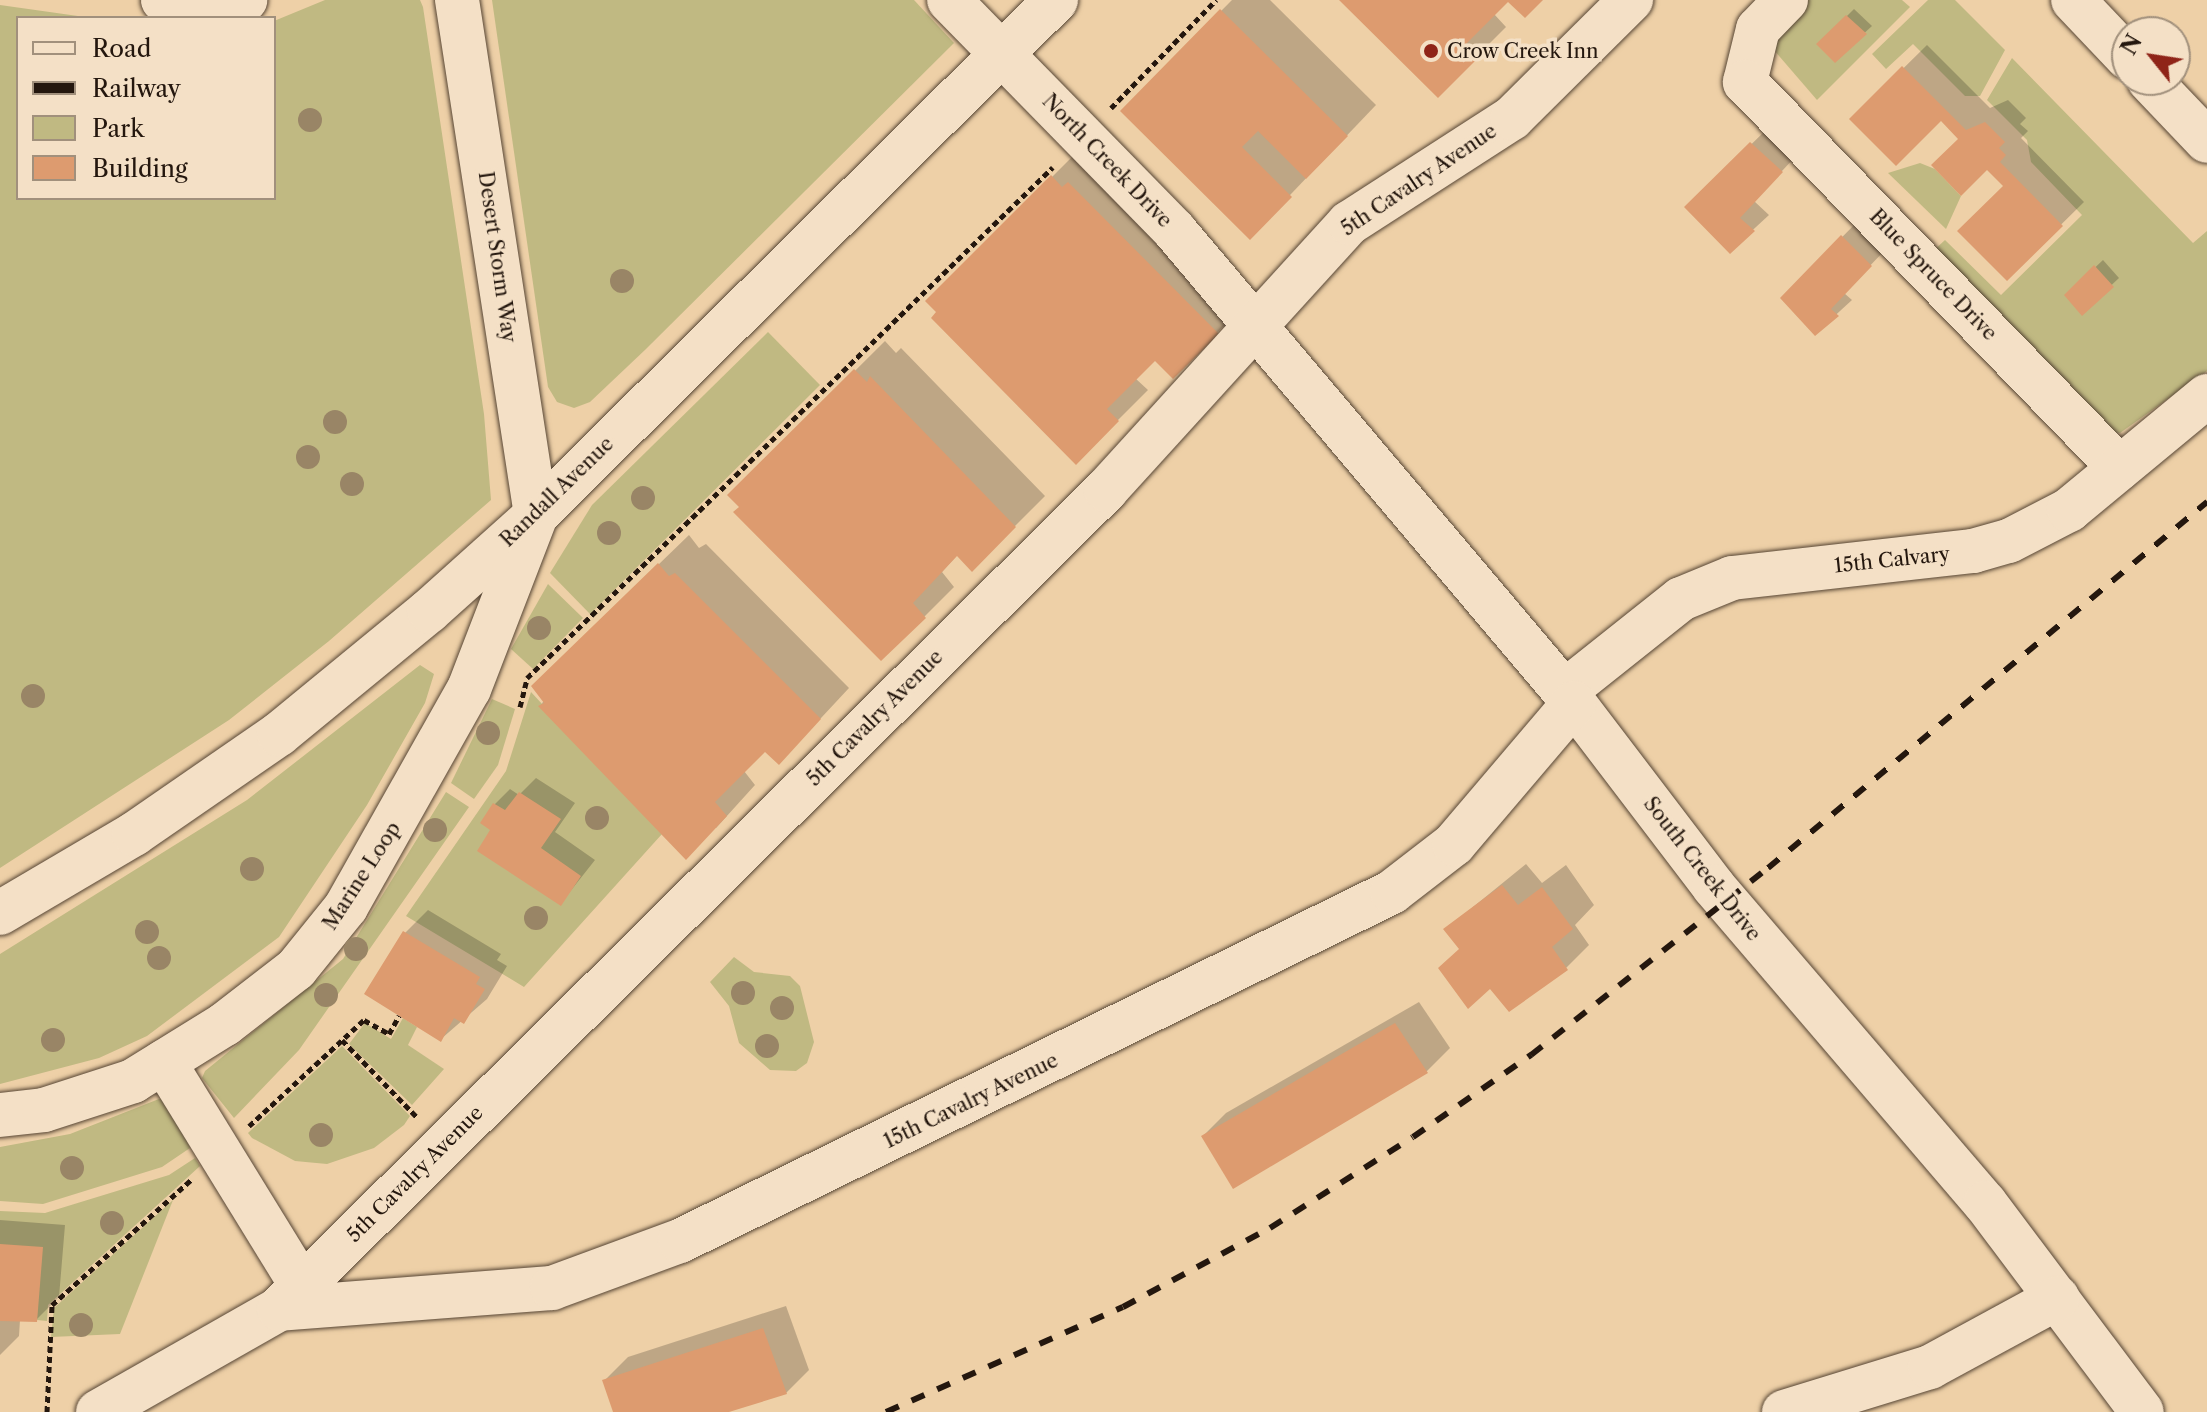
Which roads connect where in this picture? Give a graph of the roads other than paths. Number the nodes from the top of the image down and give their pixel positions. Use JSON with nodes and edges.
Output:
{"nodes":[{"id":1,"x":163,"y":0,"type":"edge"},
{"id":2,"x":245,"y":0,"type":"edge"},
{"id":3,"x":457,"y":0,"type":"edge"},
{"id":4,"x":949,"y":0,"type":"edge"},
{"id":5,"x":1056,"y":0,"type":"edge"},
{"id":6,"x":1631,"y":0,"type":"edge"},
{"id":7,"x":1786,"y":0,"type":"edge"},
{"id":8,"x":2073,"y":0,"type":"edge"},
{"id":9,"x":2111,"y":40,"type":"edge"},
{"id":10,"x":1002,"y":53,"type":"junction"},
{"id":11,"x":2164,"y":96,"type":"edge"},
{"id":12,"x":2207,"y":141,"type":"edge"},
{"id":13,"x":1255,"y":331,"type":"junction"},
{"id":14,"x":2207,"y":396,"type":"edge"},
{"id":15,"x":2120,"y":468,"type":"junction"},
{"id":16,"x":536,"y":515,"type":"junction"},
{"id":17,"x":1569,"y":698,"type":"junction"},
{"id":18,"x":0,"y":913,"type":"edge"},
{"id":19,"x":164,"y":1062,"type":"junction"},
{"id":20,"x":0,"y":1115,"type":"edge"},
{"id":21,"x":290,"y":1297,"type":"junction"},
{"id":22,"x":2057,"y":1298,"type":"junction"},
{"id":23,"x":98,"y":1412,"type":"edge"},
{"id":24,"x":1784,"y":1412,"type":"edge"},
{"id":25,"x":2142,"y":1412,"type":"edge"}],
"edges":[{"from":1,"to":2,"type":"street"},
{"from":3,"to":16,"type":"street","name":"Desert Storm Way"},
{"from":4,"to":10,"type":"street","name":"North Creek Drive"},
{"from":5,"to":10,"type":"street","name":"Randall Avenue"},
{"from":6,"to":13,"type":"street","name":"5th Cavalry Avenue"},
{"from":7,"to":15,"type":"street","name":"Blue Spruce Drive"},
{"from":8,"to":9,"type":"street"},
{"from":10,"to":13,"type":"street","name":"North Creek Drive"},
{"from":10,"to":16,"type":"street","name":"Randall Avenue"},
{"from":11,"to":12,"type":"street"},
{"from":13,"to":17,"type":"street","name":"South Creek Drive"},
{"from":13,"to":21,"type":"street","name":"5th Cavalry Avenue"},
{"from":14,"to":15,"type":"street","name":"15th Calvary"},
{"from":15,"to":17,"type":"street","name":"15th Calvary"},
{"from":16,"to":18,"type":"street","name":"Randall Avenue"},
{"from":16,"to":19,"type":"street","name":"Marine Loop"},
{"from":17,"to":21,"type":"street","name":"15th Cavalry Avenue"},
{"from":17,"to":22,"type":"street","name":"South Creek Drive"},
{"from":19,"to":20,"type":"street","name":"Marine Loop"},
{"from":19,"to":21,"type":"street"},
{"from":21,"to":23,"type":"street","name":"5th Cavalry Avenue"},
{"from":22,"to":24,"type":"street"},
{"from":22,"to":25,"type":"street","name":"South Creek Drive"}]}
